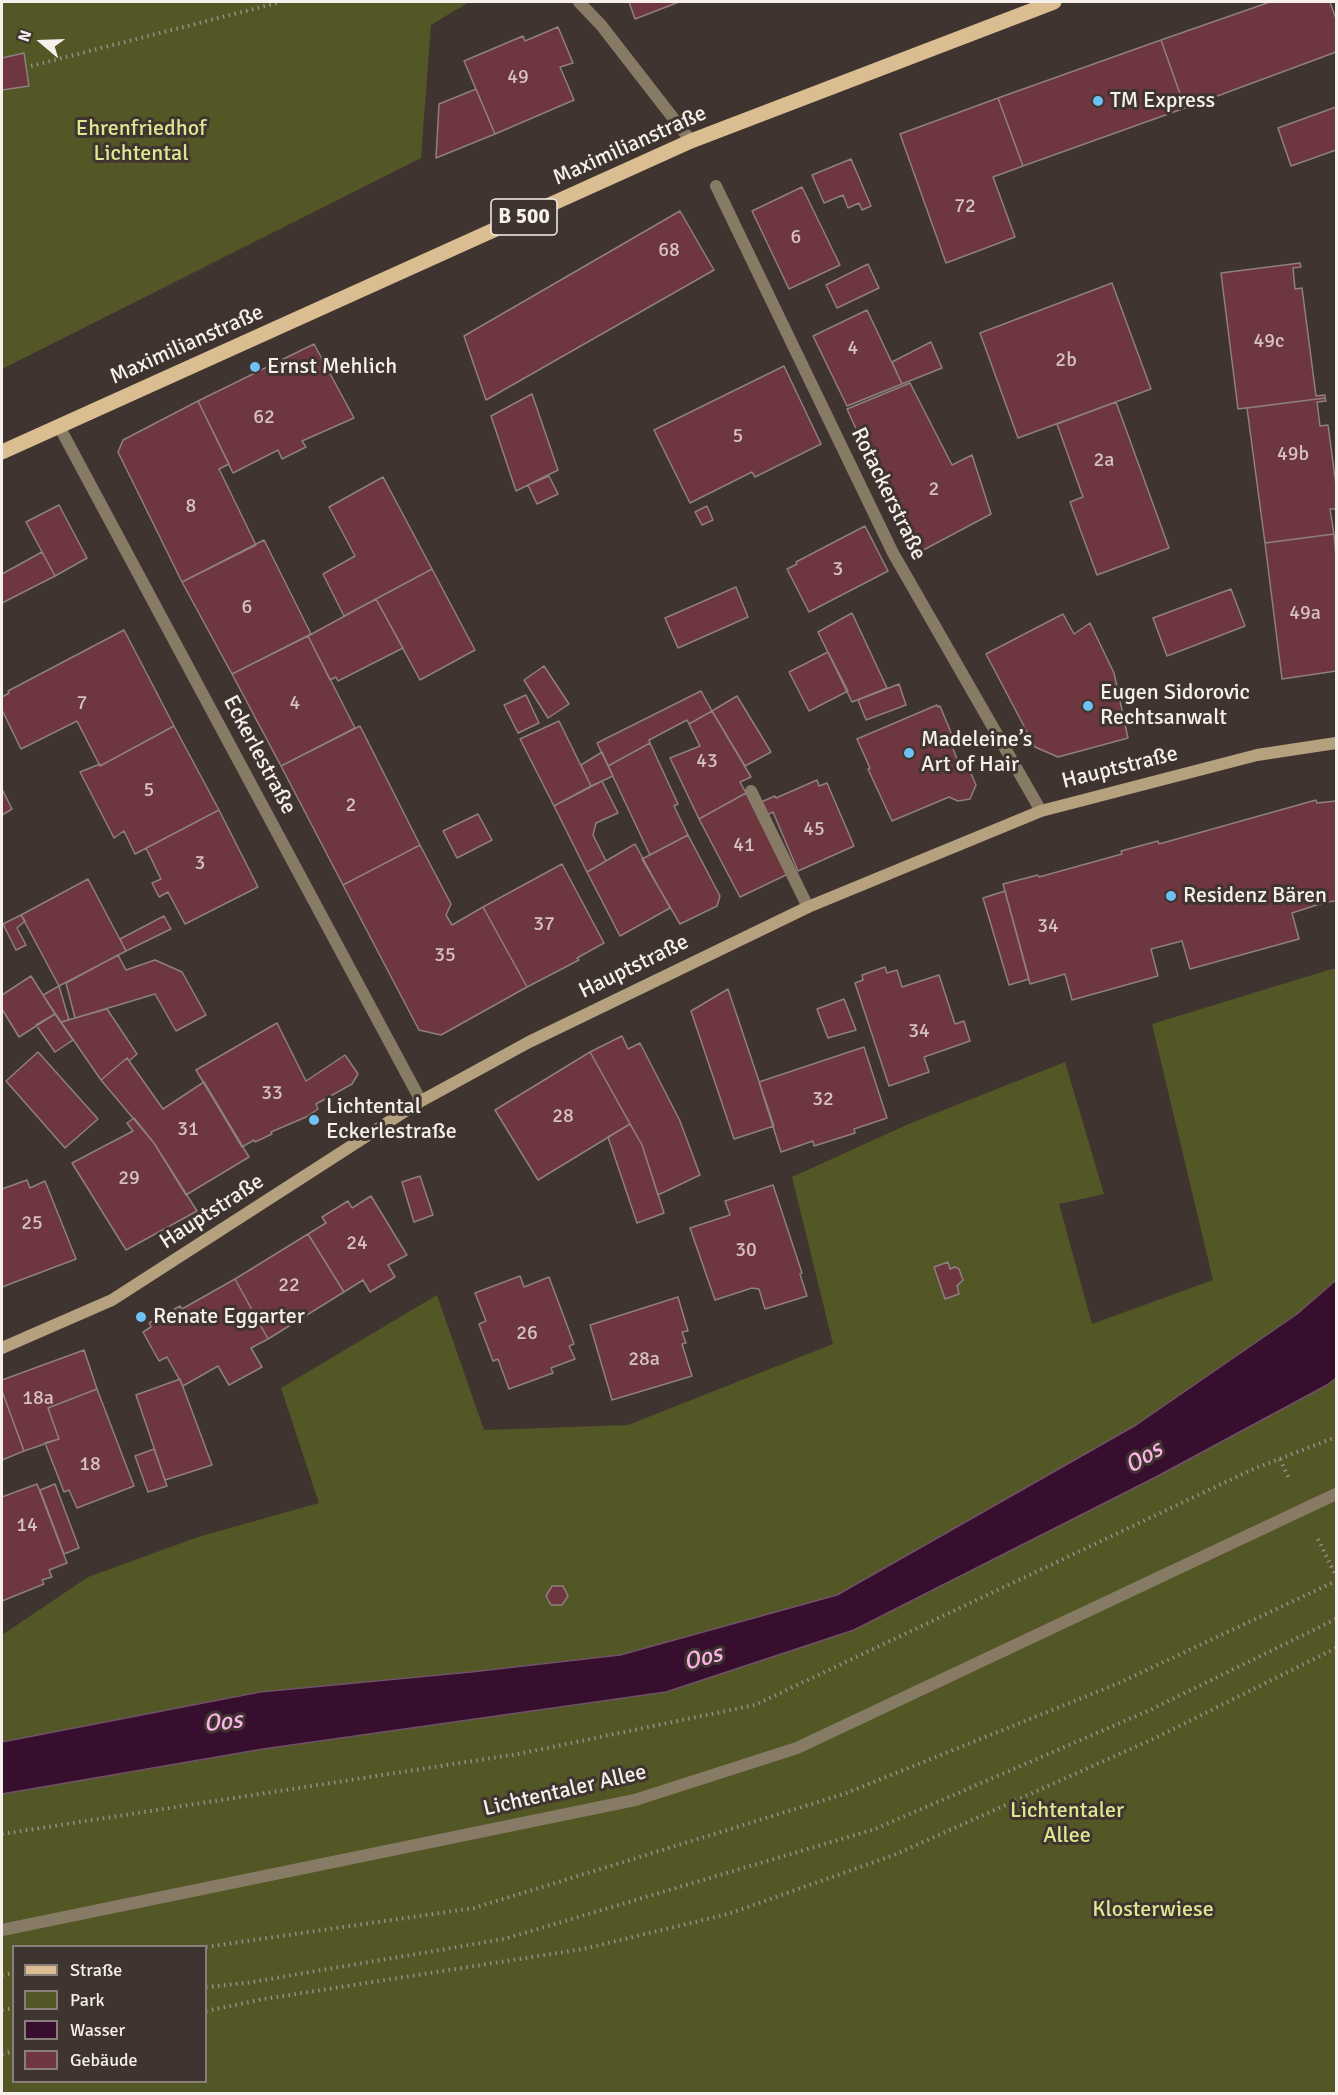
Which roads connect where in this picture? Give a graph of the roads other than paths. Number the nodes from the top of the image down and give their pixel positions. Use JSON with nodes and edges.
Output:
{"nodes":[{"id":1,"x":579,"y":2,"type":"edge"},
{"id":2,"x":1054,"y":2,"type":"edge"},
{"id":3,"x":692,"y":141,"type":"junction"},
{"id":4,"x":716,"y":186,"type":"dead end"},
{"id":5,"x":60,"y":428,"type":"junction"},
{"id":6,"x":2,"y":452,"type":"edge"},
{"id":7,"x":1336,"y":743,"type":"edge"},
{"id":8,"x":751,"y":790,"type":"dead end"},
{"id":9,"x":1041,"y":810,"type":"junction"},
{"id":10,"x":808,"y":907,"type":"junction"},
{"id":11,"x":421,"y":1101,"type":"junction"},
{"id":12,"x":2,"y":1348,"type":"edge"},
{"id":13,"x":1336,"y":1494,"type":"edge"},
{"id":14,"x":2,"y":1930,"type":"edge"}],
"edges":[{"from":1,"to":3,"type":"street"},
{"from":2,"to":3,"type":"main road","name":"Maximilianstraße","number":"B 500"},
{"from":3,"to":5,"type":"main road","name":"Maximilianstraße","number":"B 500"},
{"from":4,"to":9,"type":"street","name":"Rotackerstraße"},
{"from":5,"to":6,"type":"main road","name":"Maximilianstraße","number":"B 500"},
{"from":5,"to":11,"type":"street","name":"Eckerlestraße"},
{"from":7,"to":9,"type":"main road","name":"Hauptstraße"},
{"from":8,"to":10,"type":"street"},
{"from":9,"to":10,"type":"main road","name":"Hauptstraße"},
{"from":10,"to":11,"type":"main road","name":"Hauptstraße"},
{"from":11,"to":12,"type":"main road","name":"Hauptstraße"},
{"from":13,"to":14,"type":"street","name":"Lichtentaler Allee"}]}
